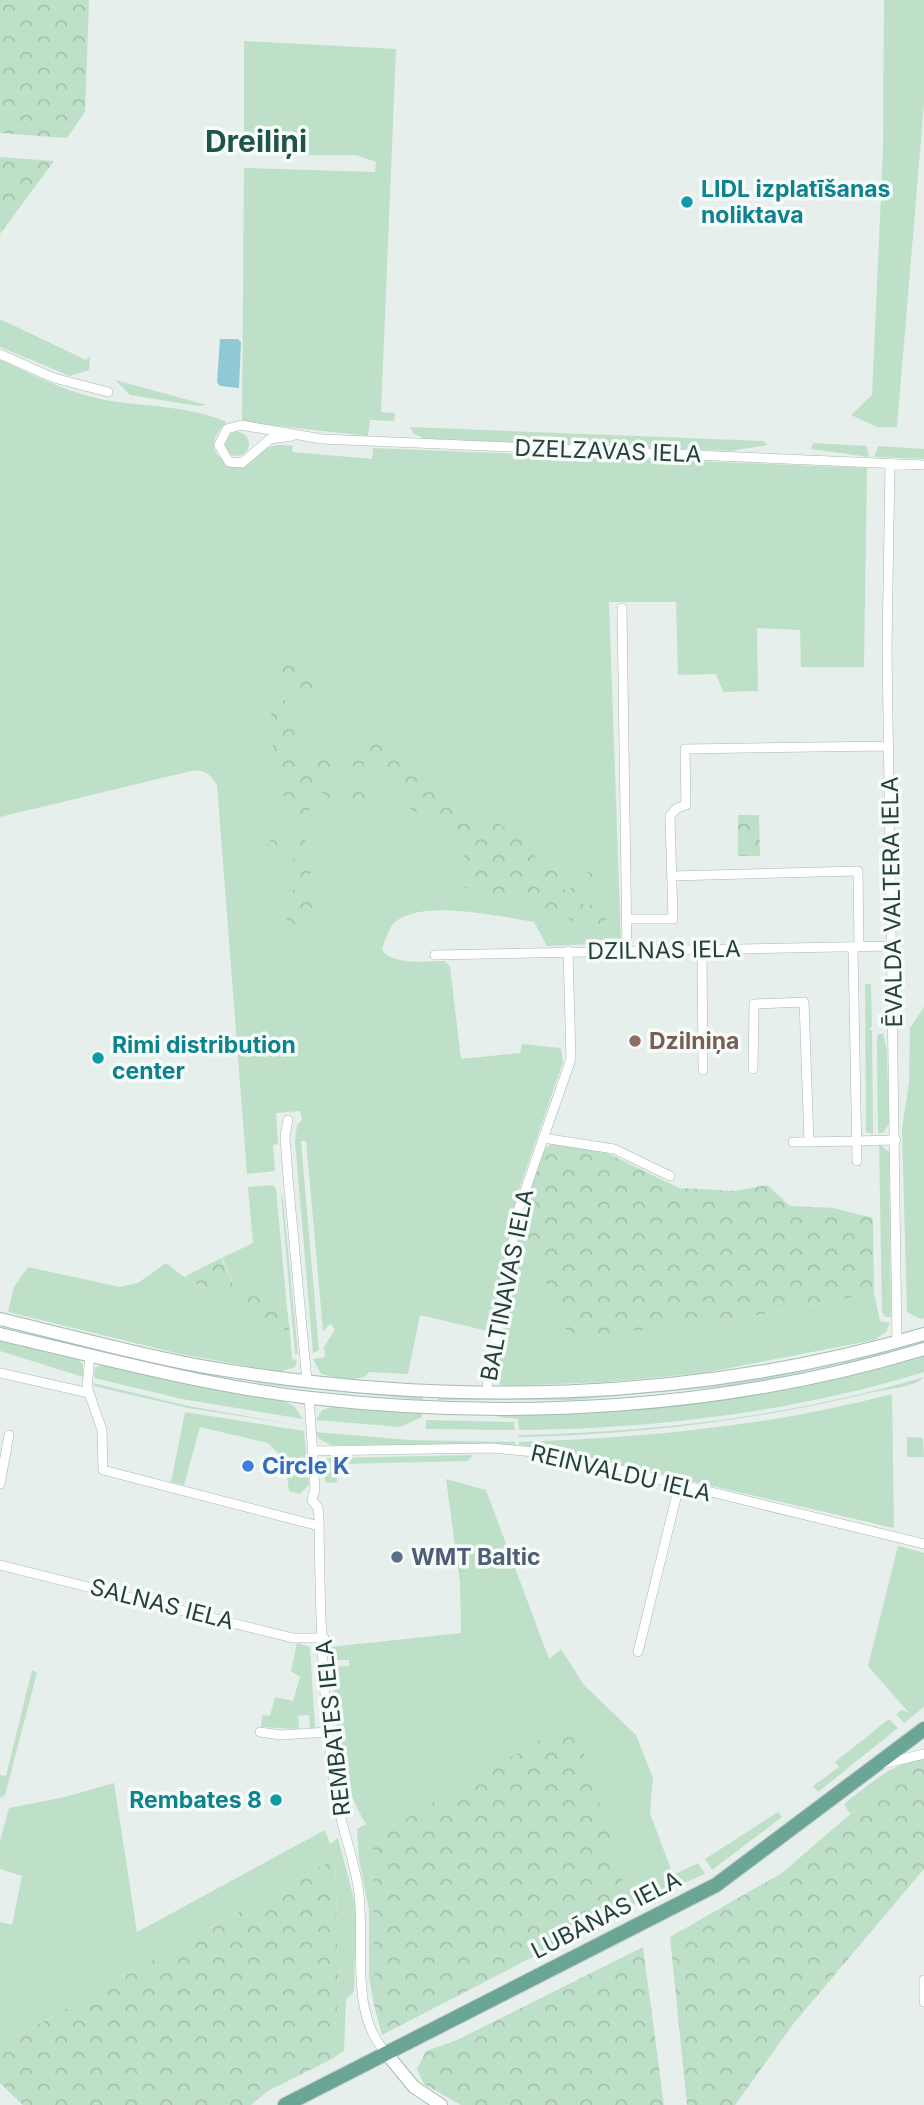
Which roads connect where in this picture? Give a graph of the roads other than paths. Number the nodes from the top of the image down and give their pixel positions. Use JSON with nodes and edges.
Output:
{"nodes":[{"id":1,"x":0,"y":354,"type":"edge"},
{"id":2,"x":107,"y":392,"type":"dead end"},
{"id":3,"x":292,"y":436,"type":"junction"},
{"id":4,"x":890,"y":463,"type":"junction"},
{"id":5,"x":924,"y":465,"type":"edge"},
{"id":6,"x":622,"y":608,"type":"dead end"},
{"id":7,"x":889,"y":746,"type":"junction"},
{"id":8,"x":673,"y":876,"type":"junction"},
{"id":9,"x":627,"y":919,"type":"junction"},
{"id":10,"x":892,"y":946,"type":"junction"},
{"id":11,"x":856,"y":947,"type":"junction"},
{"id":12,"x":702,"y":949,"type":"junction"},
{"id":13,"x":627,"y":950,"type":"junction"},
{"id":14,"x":568,"y":951,"type":"junction"},
{"id":15,"x":435,"y":955,"type":"dead end"},
{"id":16,"x":753,"y":1069,"type":"dead end"},
{"id":17,"x":703,"y":1070,"type":"dead end"},
{"id":18,"x":288,"y":1120,"type":"dead end"},
{"id":19,"x":542,"y":1138,"type":"junction"},
{"id":20,"x":896,"y":1140,"type":"junction"},
{"id":21,"x":857,"y":1141,"type":"junction"},
{"id":22,"x":793,"y":1142,"type":"dead end"},
{"id":23,"x":809,"y":1142,"type":"junction"},
{"id":24,"x":857,"y":1161,"type":"dead end"},
{"id":25,"x":670,"y":1176,"type":"dead end"},
{"id":26,"x":0,"y":1319,"type":"edge"},
{"id":27,"x":0,"y":1334,"type":"edge"},
{"id":28,"x":924,"y":1334,"type":"edge"},
{"id":29,"x":897,"y":1342,"type":"junction"},
{"id":30,"x":924,"y":1349,"type":"edge"},
{"id":31,"x":90,"y":1355,"type":"junction"},
{"id":32,"x":185,"y":1362,"type":"junction"},
{"id":33,"x":0,"y":1373,"type":"edge"},
{"id":34,"x":182,"y":1376,"type":"junction"},
{"id":35,"x":307,"y":1381,"type":"junction"},
{"id":36,"x":89,"y":1393,"type":"junction"},
{"id":37,"x":486,"y":1393,"type":"junction"},
{"id":38,"x":309,"y":1397,"type":"junction"},
{"id":39,"x":9,"y":1435,"type":"dead end"},
{"id":40,"x":312,"y":1451,"type":"junction"},
{"id":41,"x":0,"y":1482,"type":"edge"},
{"id":42,"x":679,"y":1486,"type":"junction"},
{"id":43,"x":319,"y":1526,"type":"junction"},
{"id":44,"x":924,"y":1544,"type":"edge"},
{"id":45,"x":0,"y":1565,"type":"edge"},
{"id":46,"x":324,"y":1638,"type":"junction"},
{"id":47,"x":638,"y":1652,"type":"dead end"},
{"id":48,"x":924,"y":1729,"type":"edge"},
{"id":49,"x":329,"y":1731,"type":"junction"},
{"id":50,"x":260,"y":1732,"type":"dead end"},
{"id":51,"x":924,"y":1755,"type":"edge"},
{"id":52,"x":877,"y":1766,"type":"junction"},
{"id":53,"x":924,"y":1980,"type":"edge"},
{"id":54,"x":924,"y":2002,"type":"edge"},
{"id":55,"x":386,"y":2053,"type":"junction"},
{"id":56,"x":285,"y":2105,"type":"edge"},
{"id":57,"x":441,"y":2105,"type":"edge"}],
"edges":[{"from":1,"to":2,"type":"street"},
{"from":3,"to":3,"type":"street","name":"DZELZAVAS IELA"},
{"from":3,"to":4,"type":"street","name":"DZELZAVAS IELA"},
{"from":4,"to":5,"type":"street","name":"DZELZAVAS IELA"},
{"from":4,"to":7,"type":"street","name":"ĒVALDA VALTERA IELA"},
{"from":6,"to":9,"type":"street"},
{"from":7,"to":8,"type":"street"},
{"from":7,"to":10,"type":"street","name":"ĒVALDA VALTERA IELA"},
{"from":8,"to":9,"type":"street"},
{"from":8,"to":11,"type":"street"},
{"from":9,"to":13,"type":"street"},
{"from":10,"to":11,"type":"street","name":"DZILNAS IELA"},
{"from":10,"to":20,"type":"street","name":"ĒVALDA VALTERA IELA"},
{"from":11,"to":12,"type":"street","name":"DZILNAS IELA"},
{"from":11,"to":21,"type":"street"},
{"from":12,"to":13,"type":"street","name":"DZILNAS IELA"},
{"from":12,"to":17,"type":"street"},
{"from":13,"to":14,"type":"street","name":"DZILNAS IELA"},
{"from":14,"to":15,"type":"street","name":"DZILNAS IELA"},
{"from":14,"to":19,"type":"street","name":"BALTINAVAS IELA"},
{"from":16,"to":23,"type":"street"},
{"from":18,"to":35,"type":"street"},
{"from":19,"to":25,"type":"street"},
{"from":19,"to":37,"type":"street","name":"BALTINAVAS IELA"},
{"from":20,"to":21,"type":"street"},
{"from":20,"to":29,"type":"street","name":"ĒVALDA VALTERA IELA"},
{"from":21,"to":23,"type":"street"},
{"from":21,"to":24,"type":"street"},
{"from":22,"to":23,"type":"street"},
{"from":26,"to":32,"type":"main road"},
{"from":27,"to":31,"type":"main road"},
{"from":28,"to":29,"type":"main road"},
{"from":29,"to":37,"type":"main road"},
{"from":30,"to":38,"type":"main road"},
{"from":31,"to":34,"type":"main road"},
{"from":31,"to":36,"type":"street"},
{"from":32,"to":34,"type":"main road"},
{"from":32,"to":35,"type":"main road"},
{"from":33,"to":36,"type":"street"},
{"from":34,"to":38,"type":"main road"},
{"from":35,"to":37,"type":"main road"},
{"from":36,"to":43,"type":"street"},
{"from":38,"to":40,"type":"street","name":"REMBATES IELA"},
{"from":39,"to":41,"type":"street"},
{"from":40,"to":42,"type":"street","name":"REINVALDU IELA"},
{"from":40,"to":43,"type":"street","name":"REMBATES IELA"},
{"from":42,"to":44,"type":"street","name":"REINVALDU IELA"},
{"from":42,"to":47,"type":"street"},
{"from":43,"to":46,"type":"street","name":"REMBATES IELA"},
{"from":45,"to":46,"type":"street","name":"SALNAS IELA"},
{"from":46,"to":49,"type":"street","name":"REMBATES IELA"},
{"from":48,"to":52,"type":"main road","name":"LUBĀNAS IELA"},
{"from":49,"to":50,"type":"street"},
{"from":49,"to":55,"type":"street","name":"REMBATES IELA"},
{"from":51,"to":52,"type":"street"},
{"from":52,"to":55,"type":"main road","name":"LUBĀNAS IELA"},
{"from":53,"to":54,"type":"street"},
{"from":55,"to":56,"type":"main road","name":"LUBĀNAS IELA"},
{"from":55,"to":57,"type":"main road"}]}
